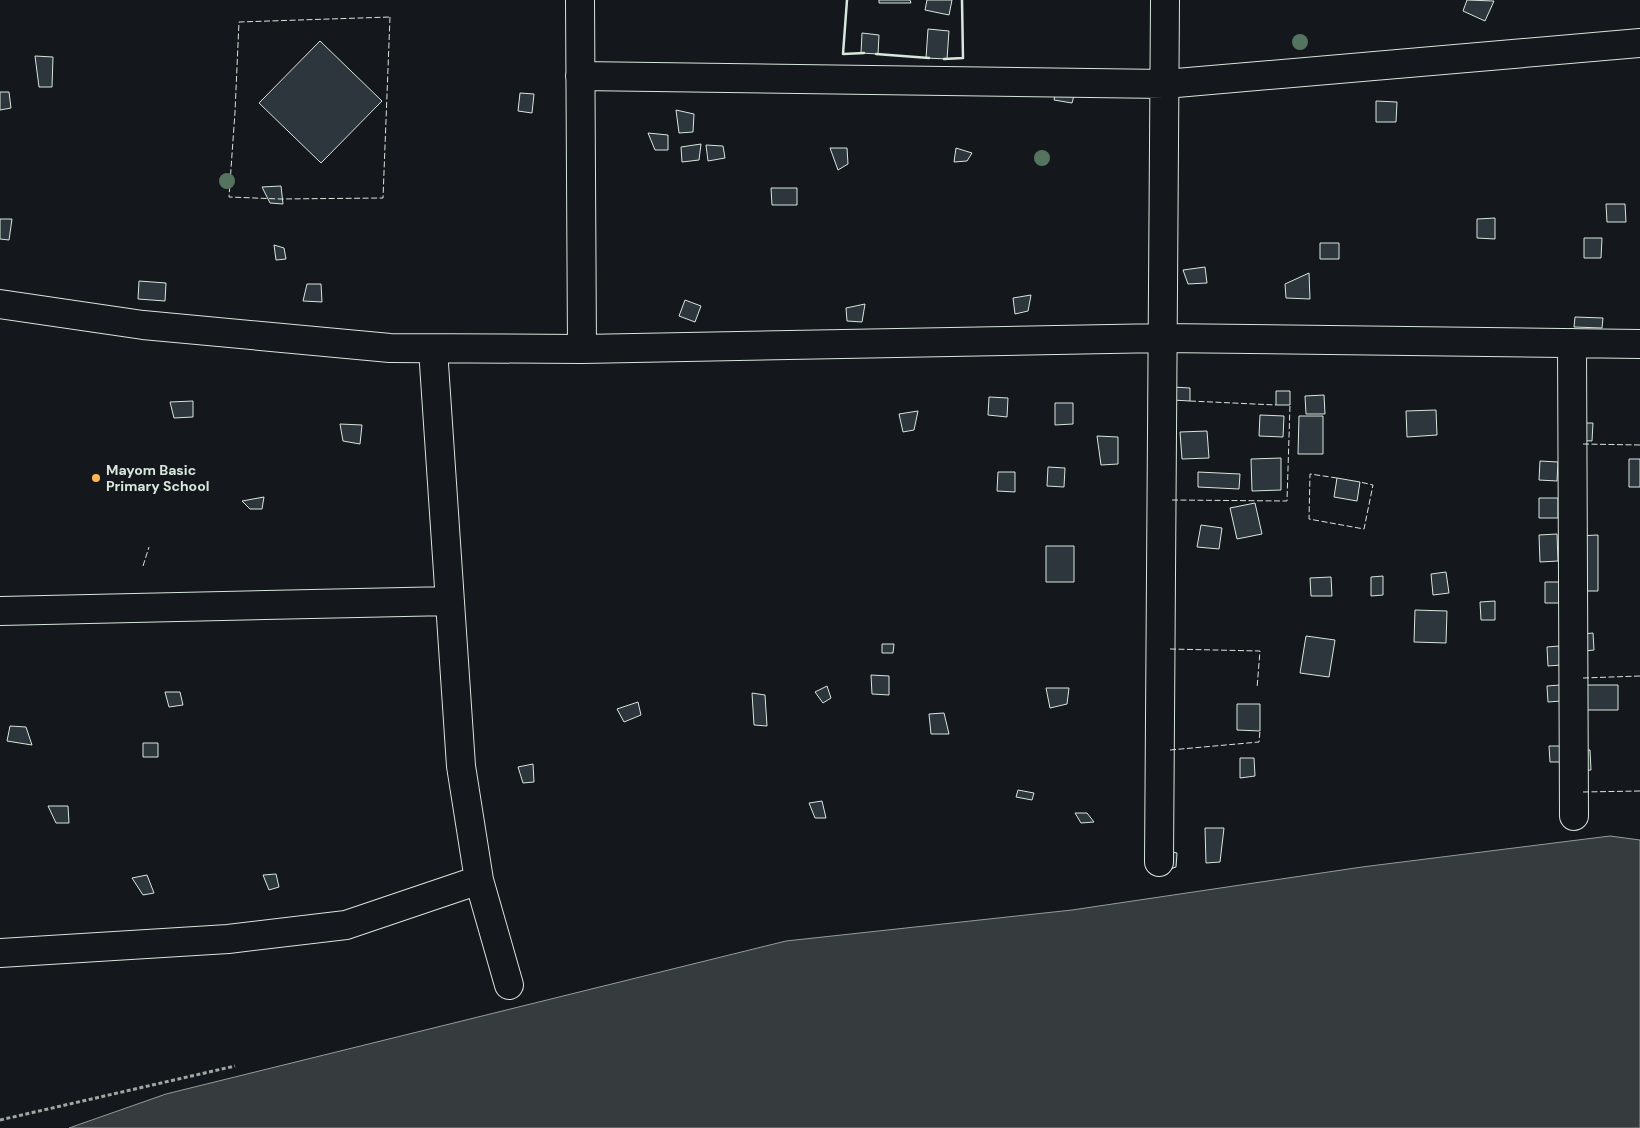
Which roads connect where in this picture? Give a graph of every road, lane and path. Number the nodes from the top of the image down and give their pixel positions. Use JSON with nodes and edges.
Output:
{"nodes":[{"id":1,"x":580,"y":0,"type":"edge"},
{"id":2,"x":1166,"y":0,"type":"edge"},
{"id":3,"x":1640,"y":43,"type":"edge"},
{"id":4,"x":580,"y":76,"type":"junction"},
{"id":5,"x":1165,"y":84,"type":"junction"},
{"id":6,"x":0,"y":304,"type":"edge"},
{"id":7,"x":1163,"y":338,"type":"junction"},
{"id":8,"x":1572,"y":343,"type":"junction"},
{"id":9,"x":1640,"y":344,"type":"edge"},
{"id":10,"x":433,"y":349,"type":"junction"},
{"id":11,"x":582,"y":349,"type":"junction"},
{"id":12,"x":450,"y":601,"type":"junction"},
{"id":13,"x":0,"y":611,"type":"edge"},
{"id":14,"x":1574,"y":816,"type":"dead end"},
{"id":15,"x":1159,"y":862,"type":"dead end"},
{"id":16,"x":479,"y":880,"type":"junction"},
{"id":17,"x":0,"y":953,"type":"edge"},
{"id":18,"x":509,"y":985,"type":"dead end"},
{"id":19,"x":235,"y":1066,"type":"dead end"},
{"id":20,"x":0,"y":1120,"type":"edge"}],
"edges":[{"from":1,"to":4,"type":"street"},
{"from":2,"to":5,"type":"street"},
{"from":3,"to":5,"type":"street"},
{"from":4,"to":5,"type":"street"},
{"from":4,"to":11,"type":"street"},
{"from":5,"to":7,"type":"street"},
{"from":6,"to":10,"type":"street"},
{"from":7,"to":8,"type":"street"},
{"from":7,"to":11,"type":"street"},
{"from":7,"to":15,"type":"street"},
{"from":8,"to":9,"type":"street"},
{"from":8,"to":14,"type":"street"},
{"from":10,"to":11,"type":"street"},
{"from":10,"to":12,"type":"street"},
{"from":12,"to":13,"type":"street"},
{"from":12,"to":16,"type":"street"},
{"from":16,"to":17,"type":"street"},
{"from":16,"to":18,"type":"street"},
{"from":19,"to":20,"type":"path"}]}
